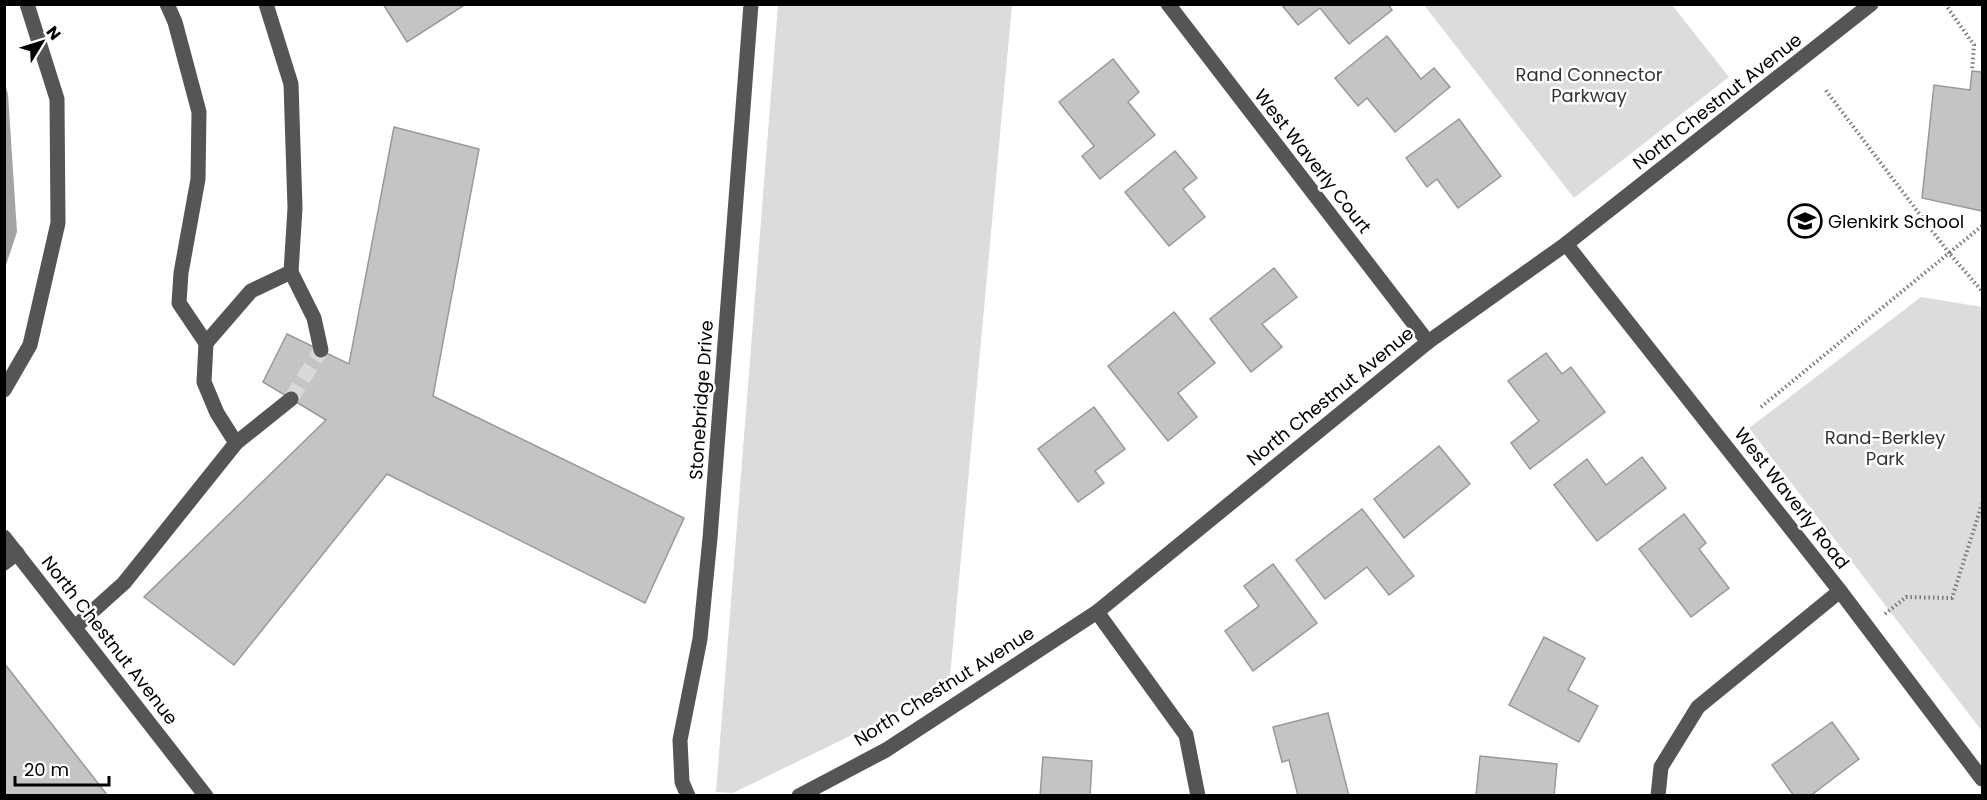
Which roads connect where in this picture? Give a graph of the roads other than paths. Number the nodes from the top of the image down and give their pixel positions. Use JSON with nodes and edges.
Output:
{"nodes":[{"id":1,"x":27,"y":4,"type":"edge"},
{"id":2,"x":167,"y":4,"type":"edge"},
{"id":3,"x":266,"y":4,"type":"edge"},
{"id":4,"x":751,"y":4,"type":"edge"},
{"id":5,"x":1168,"y":4,"type":"edge"},
{"id":6,"x":1871,"y":4,"type":"edge"},
{"id":7,"x":1566,"y":244,"type":"junction"},
{"id":8,"x":291,"y":272,"type":"junction"},
{"id":9,"x":1428,"y":342,"type":"junction"},
{"id":10,"x":206,"y":344,"type":"junction"},
{"id":11,"x":321,"y":350,"type":"tunnel mouth"},
{"id":12,"x":4,"y":390,"type":"edge"},
{"id":13,"x":291,"y":399,"type":"tunnel mouth"},
{"id":14,"x":236,"y":443,"type":"junction"},
{"id":15,"x":4,"y":537,"type":"edge"},
{"id":16,"x":11,"y":558,"type":"edge"},
{"id":17,"x":1840,"y":591,"type":"junction"},
{"id":18,"x":1097,"y":612,"type":"junction"},
{"id":19,"x":75,"y":627,"type":"junction"},
{"id":20,"x":1983,"y":779,"type":"edge"},
{"id":21,"x":206,"y":795,"type":"edge"},
{"id":22,"x":688,"y":795,"type":"edge"},
{"id":23,"x":799,"y":795,"type":"edge"},
{"id":24,"x":1198,"y":795,"type":"edge"},
{"id":25,"x":1659,"y":795,"type":"edge"}],
"edges":[{"from":1,"to":12,"type":"street"},
{"from":2,"to":10,"type":"street"},
{"from":3,"to":8,"type":"street"},
{"from":4,"to":22,"type":"street","name":"Stonebridge Drive"},
{"from":5,"to":9,"type":"street","name":"West Waverly Court"},
{"from":6,"to":7,"type":"street","name":"North Chestnut Avenue"},
{"from":7,"to":9,"type":"street","name":"North Chestnut Avenue"},
{"from":7,"to":17,"type":"street","name":"West Waverly Road"},
{"from":8,"to":10,"type":"street"},
{"from":8,"to":11,"type":"street"},
{"from":9,"to":18,"type":"street","name":"North Chestnut Avenue"},
{"from":10,"to":14,"type":"street"},
{"from":13,"to":14,"type":"street"},
{"from":14,"to":19,"type":"street"},
{"from":15,"to":16,"type":"street","name":"North Chestnut Avenue"},
{"from":16,"to":19,"type":"street","name":"North Chestnut Avenue"},
{"from":17,"to":20,"type":"street","name":"West Waverly Road"},
{"from":17,"to":25,"type":"street"},
{"from":18,"to":23,"type":"street","name":"North Chestnut Avenue"},
{"from":18,"to":24,"type":"street"},
{"from":19,"to":21,"type":"street","name":"North Chestnut Avenue"}]}
